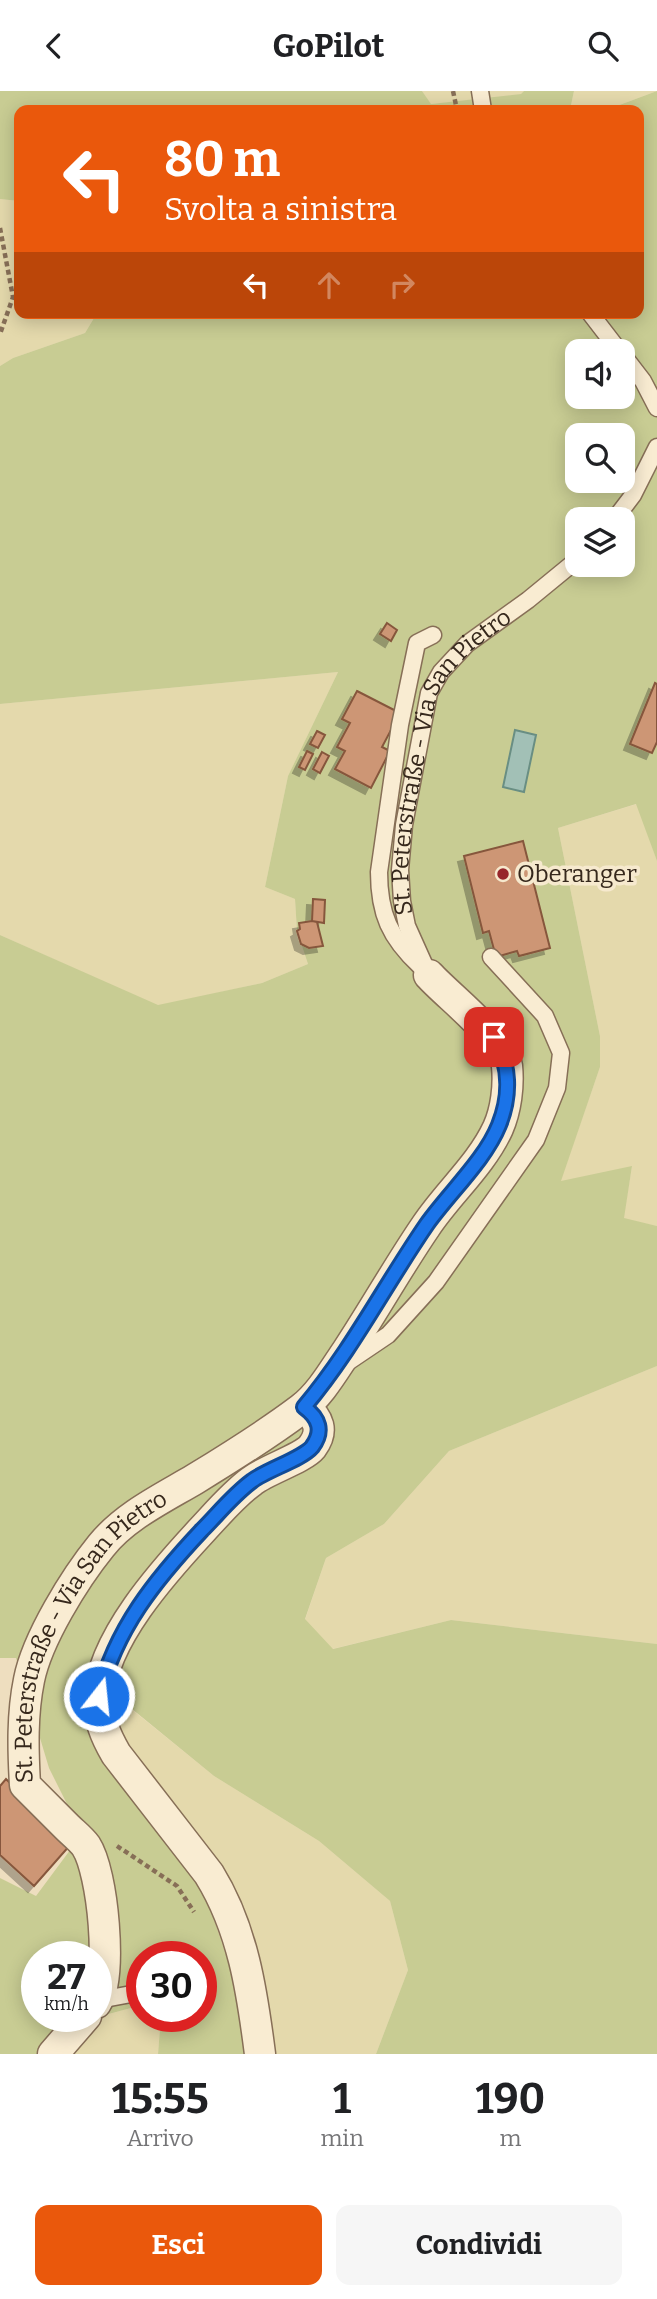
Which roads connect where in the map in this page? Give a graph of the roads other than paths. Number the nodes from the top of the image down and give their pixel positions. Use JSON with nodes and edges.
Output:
{"nodes":[{"id":1,"x":595,"y":319,"type":"edge"},
{"id":2,"x":611,"y":339,"type":"edge"},
{"id":3,"x":635,"y":370,"type":"edge"},
{"id":4,"x":657,"y":408,"type":"edge"},
{"id":5,"x":657,"y":447,"type":"edge"},
{"id":6,"x":624,"y":507,"type":"edge"},
{"id":7,"x":565,"y":570,"type":"edge"},
{"id":8,"x":433,"y":635,"type":"dead end"},
{"id":9,"x":491,"y":957,"type":"dead end"},
{"id":10,"x":429,"y":975,"type":"junction"},
{"id":11,"x":332,"y":1373,"type":"junction"},
{"id":12,"x":304,"y":1407,"type":"junction"},
{"id":13,"x":104,"y":1941,"type":"edge"},
{"id":14,"x":72,"y":2032,"type":"edge"},
{"id":15,"x":53,"y":2054,"type":"edge"},
{"id":16,"x":260,"y":2054,"type":"edge"}],
"edges":[{"from":1,"to":2,"type":"lane"},
{"from":3,"to":4,"type":"lane"},
{"from":5,"to":6,"type":"lane"},
{"from":7,"to":10,"type":"lane","name":"St. Peterstraße - Via San Pietro"},
{"from":8,"to":10,"type":"lane"},
{"from":9,"to":11,"type":"lane"},
{"from":10,"to":11,"type":"street","name":"St. Peterstraße - Via San Pietro"},
{"from":11,"to":12,"type":"street","name":"St. Peterstraße - Via San Pietro"},
{"from":12,"to":13,"type":"street","name":"St. Peterstraße - Via San Pietro"},
{"from":12,"to":16,"type":"street","name":"St. Peterstraße - Via San Pietro"},
{"from":14,"to":15,"type":"street","name":"St. Peterstraße - Via San Pietro"}]}
